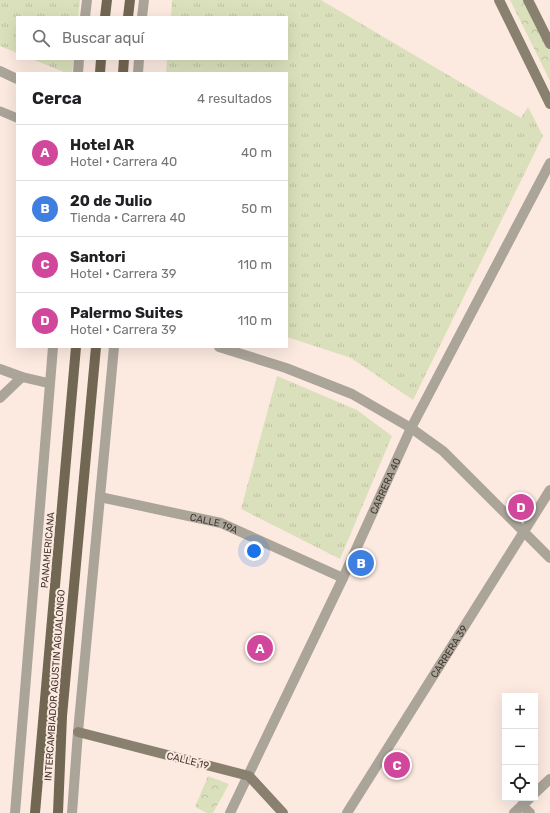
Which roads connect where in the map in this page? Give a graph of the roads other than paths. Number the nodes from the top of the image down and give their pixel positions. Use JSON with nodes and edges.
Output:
{"nodes":[{"id":1,"x":87,"y":0,"type":"edge"},
{"id":2,"x":107,"y":0,"type":"edge"},
{"id":3,"x":130,"y":0,"type":"edge"},
{"id":4,"x":144,"y":0,"type":"edge"},
{"id":5,"x":499,"y":0,"type":"edge"},
{"id":6,"x":531,"y":1,"type":"edge"},
{"id":7,"x":85,"y":16,"type":"edge"},
{"id":8,"x":105,"y":16,"type":"edge"},
{"id":9,"x":128,"y":16,"type":"edge"},
{"id":10,"x":142,"y":16,"type":"edge"},
{"id":11,"x":550,"y":44,"type":"edge"},
{"id":12,"x":79,"y":60,"type":"edge"},
{"id":13,"x":101,"y":60,"type":"edge"},
{"id":14,"x":124,"y":60,"type":"edge"},
{"id":15,"x":139,"y":60,"type":"edge"},
{"id":16,"x":0,"y":71,"type":"edge"},
{"id":17,"x":78,"y":72,"type":"edge"},
{"id":18,"x":100,"y":72,"type":"edge"},
{"id":19,"x":123,"y":72,"type":"edge"},
{"id":20,"x":138,"y":72,"type":"edge"},
{"id":21,"x":16,"y":79,"type":"edge"},
{"id":22,"x":550,"y":104,"type":"edge"},
{"id":23,"x":0,"y":111,"type":"edge"},
{"id":24,"x":16,"y":118,"type":"edge"},
{"id":25,"x":550,"y":163,"type":"edge"},
{"id":26,"x":53,"y":348,"type":"edge"},
{"id":27,"x":76,"y":348,"type":"edge"},
{"id":28,"x":96,"y":348,"type":"edge"},
{"id":29,"x":114,"y":348,"type":"edge"},
{"id":30,"x":222,"y":348,"type":"edge"},
{"id":31,"x":0,"y":369,"type":"edge"},
{"id":32,"x":22,"y":377,"type":"junction"},
{"id":33,"x":48,"y":383,"type":"junction"},
{"id":34,"x":0,"y":398,"type":"edge"},
{"id":35,"x":411,"y":428,"type":"junction"},
{"id":36,"x":550,"y":490,"type":"edge"},
{"id":37,"x":100,"y":497,"type":"junction"},
{"id":38,"x":524,"y":531,"type":"junction"},
{"id":39,"x":550,"y":558,"type":"edge"},
{"id":40,"x":344,"y":578,"type":"junction"},
{"id":41,"x":78,"y":732,"type":"junction"},
{"id":42,"x":40,"y":755,"type":"joint"},
{"id":43,"x":249,"y":776,"type":"junction"},
{"id":44,"x":550,"y":779,"type":"edge"},
{"id":45,"x":538,"y":790,"type":"edge"},
{"id":46,"x":526,"y":801,"type":"edge"},
{"id":47,"x":15,"y":813,"type":"edge"},
{"id":48,"x":35,"y":813,"type":"edge"},
{"id":49,"x":58,"y":813,"type":"edge"},
{"id":50,"x":72,"y":813,"type":"edge"},
{"id":51,"x":230,"y":813,"type":"edge"},
{"id":52,"x":283,"y":813,"type":"edge"},
{"id":53,"x":347,"y":813,"type":"edge"},
{"id":54,"x":514,"y":813,"type":"edge"},
{"id":55,"x":530,"y":813,"type":"edge"}],
"edges":[{"from":1,"to":7,"type":"street"},
{"from":2,"to":8,"type":"main road"},
{"from":3,"to":9,"type":"main road"},
{"from":4,"to":10,"type":"street"},
{"from":5,"to":22,"type":"street"},
{"from":6,"to":11,"type":"street"},
{"from":12,"to":17,"type":"street"},
{"from":13,"to":18,"type":"main road"},
{"from":14,"to":19,"type":"main road"},
{"from":15,"to":20,"type":"street"},
{"from":16,"to":21,"type":"street"},
{"from":23,"to":24,"type":"lane"},
{"from":25,"to":35,"type":"street","name":"CARRERA 40"},
{"from":26,"to":33,"type":"street"},
{"from":27,"to":42,"type":"main road","name":"PANAMERICANA"},
{"from":28,"to":49,"type":"main road","name":"INTERCAMBIADOR AGUSTIN AGUALONGO"},
{"from":29,"to":37,"type":"street"},
{"from":30,"to":35,"type":"street"},
{"from":31,"to":32,"type":"street"},
{"from":32,"to":33,"type":"street"},
{"from":32,"to":34,"type":"street"},
{"from":33,"to":47,"type":"street"},
{"from":35,"to":38,"type":"street"},
{"from":35,"to":40,"type":"street","name":"CARRERA 40"},
{"from":36,"to":38,"type":"street","name":"CARRERA 39"},
{"from":37,"to":40,"type":"street","name":"CALLE 19A"},
{"from":37,"to":41,"type":"street"},
{"from":38,"to":39,"type":"street"},
{"from":38,"to":53,"type":"street","name":"CARRERA 39"},
{"from":40,"to":43,"type":"street","name":"CARRERA 40"},
{"from":41,"to":43,"type":"street","name":"CALLE 19"},
{"from":41,"to":50,"type":"street"},
{"from":42,"to":48,"type":"main road","name":"INTERCAMBIADOR AGUSTIN AGUALONGO"},
{"from":43,"to":51,"type":"street","name":"CARRERA 40"},
{"from":43,"to":52,"type":"street"},
{"from":44,"to":45,"type":"street"},
{"from":46,"to":54,"type":"street"},
{"from":46,"to":55,"type":"street"}]}
